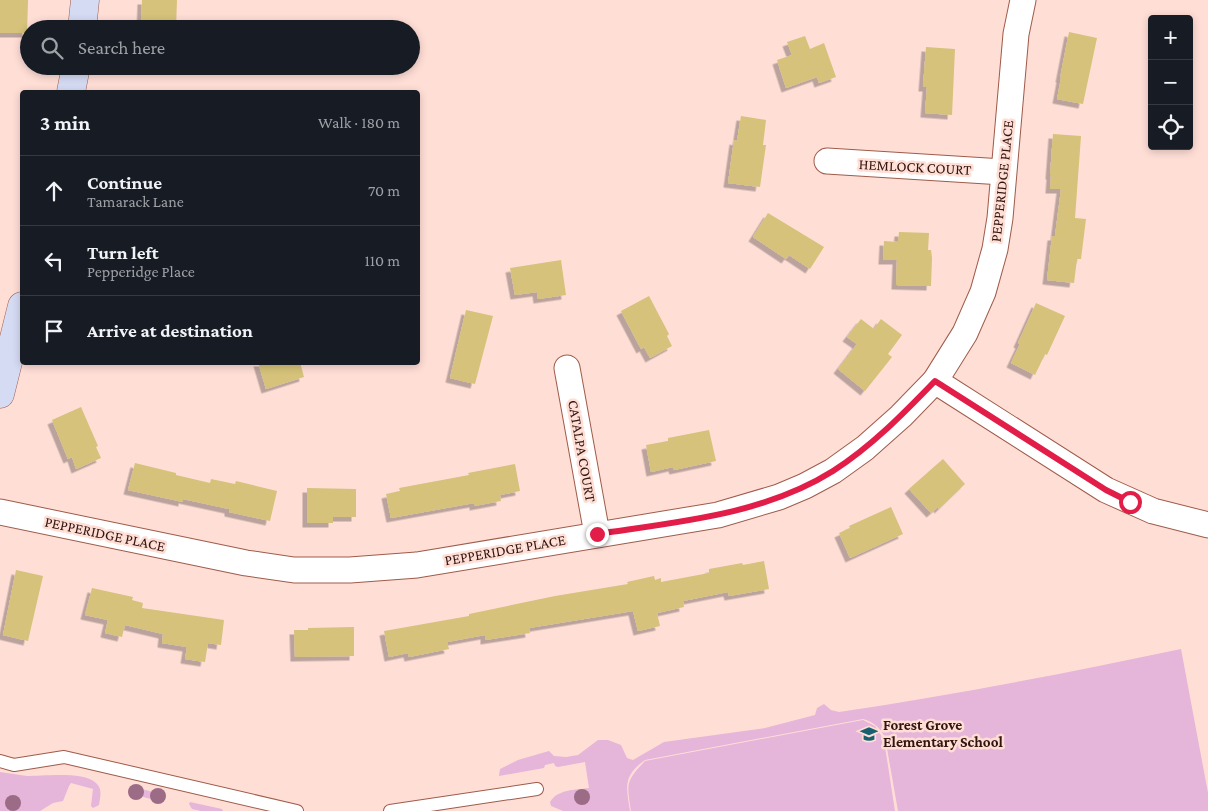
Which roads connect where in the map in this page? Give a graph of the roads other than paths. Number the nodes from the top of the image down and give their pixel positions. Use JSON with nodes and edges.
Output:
{"nodes":[{"id":1,"x":85,"y":0,"type":"edge"},
{"id":2,"x":1023,"y":0,"type":"edge"},
{"id":3,"x":83,"y":20,"type":"edge"},
{"id":4,"x":74,"y":75,"type":"edge"},
{"id":5,"x":71,"y":90,"type":"edge"},
{"id":6,"x":827,"y":162,"type":"dead end"},
{"id":7,"x":1003,"y":172,"type":"junction"},
{"id":8,"x":20,"y":314,"type":"edge"},
{"id":9,"x":567,"y":368,"type":"dead end"},
{"id":10,"x":935,"y":381,"type":"junction"},
{"id":11,"x":0,"y":394,"type":"edge"},
{"id":12,"x":0,"y":512,"type":"edge"},
{"id":13,"x":1208,"y":525,"type":"edge"},
{"id":14,"x":597,"y":534,"type":"junction"},
{"id":15,"x":0,"y":761,"type":"edge"},
{"id":16,"x":537,"y":789,"type":"dead end"},
{"id":17,"x":297,"y":811,"type":"edge"},
{"id":18,"x":390,"y":811,"type":"edge"}],
"edges":[{"from":1,"to":3,"type":"street"},
{"from":2,"to":7,"type":"street","name":"PEPPERIDGE PLACE"},
{"from":4,"to":5,"type":"street"},
{"from":6,"to":7,"type":"street","name":"HEMLOCK COURT"},
{"from":7,"to":10,"type":"street","name":"PEPPERIDGE PLACE"},
{"from":8,"to":11,"type":"street"},
{"from":9,"to":14,"type":"street","name":"CATALPA COURT"},
{"from":10,"to":13,"type":"street"},
{"from":10,"to":14,"type":"street","name":"PEPPERIDGE PLACE"},
{"from":12,"to":14,"type":"street","name":"PEPPERIDGE PLACE"},
{"from":15,"to":17,"type":"lane"},
{"from":16,"to":18,"type":"lane"}]}
